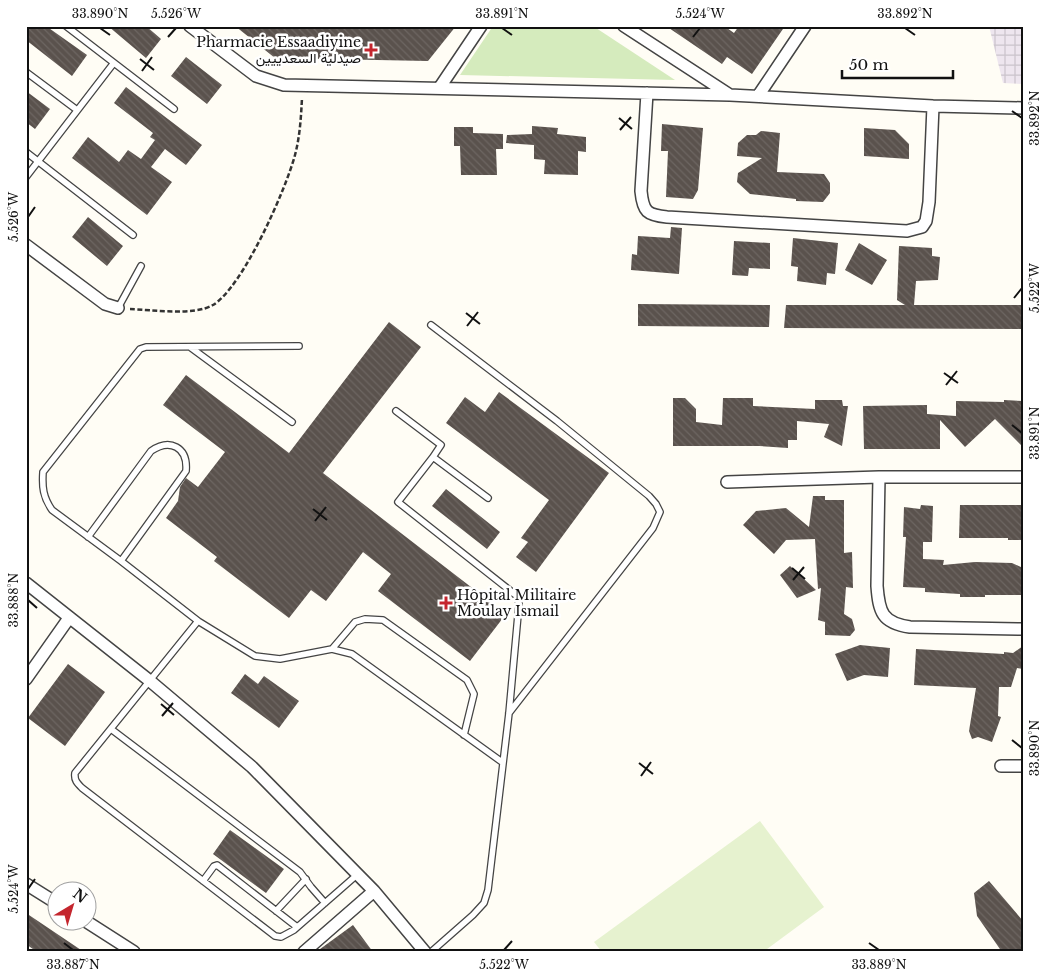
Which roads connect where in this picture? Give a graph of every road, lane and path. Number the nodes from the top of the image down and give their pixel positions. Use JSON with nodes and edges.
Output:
{"nodes":[{"id":1,"x":66,"y":26,"type":"edge"},
{"id":2,"x":190,"y":26,"type":"edge"},
{"id":3,"x":481,"y":26,"type":"edge"},
{"id":4,"x":624,"y":26,"type":"edge"},
{"id":5,"x":806,"y":26,"type":"edge"},
{"id":6,"x":113,"y":64,"type":"junction"},
{"id":7,"x":26,"y":72,"type":"edge"},
{"id":8,"x":303,"y":86,"type":"junction"},
{"id":9,"x":440,"y":88,"type":"junction"},
{"id":10,"x":648,"y":93,"type":"junction"},
{"id":11,"x":730,"y":95,"type":"junction"},
{"id":12,"x":758,"y":96,"type":"junction"},
{"id":13,"x":932,"y":106,"type":"junction"},
{"id":14,"x":1023,"y":108,"type":"edge"},
{"id":15,"x":174,"y":109,"type":"dead end"},
{"id":16,"x":77,"y":110,"type":"junction"},
{"id":17,"x":26,"y":152,"type":"edge"},
{"id":18,"x":38,"y":161,"type":"junction"},
{"id":19,"x":26,"y":177,"type":"edge"},
{"id":20,"x":133,"y":235,"type":"dead end"},
{"id":21,"x":26,"y":244,"type":"edge"},
{"id":22,"x":141,"y":266,"type":"dead end"},
{"id":23,"x":118,"y":308,"type":"junction"},
{"id":24,"x":431,"y":325,"type":"dead end"},
{"id":25,"x":299,"y":346,"type":"dead end"},
{"id":26,"x":190,"y":347,"type":"junction"},
{"id":27,"x":396,"y":411,"type":"dead end"},
{"id":28,"x":292,"y":422,"type":"dead end"},
{"id":29,"x":433,"y":457,"type":"junction"},
{"id":30,"x":879,"y":477,"type":"junction"},
{"id":31,"x":1023,"y":478,"type":"edge"},
{"id":32,"x":727,"y":482,"type":"dead end"},
{"id":33,"x":488,"y":498,"type":"dead end"},
{"id":34,"x":88,"y":537,"type":"junction"},
{"id":35,"x":121,"y":561,"type":"junction"},
{"id":36,"x":26,"y":583,"type":"edge"},
{"id":37,"x":69,"y":618,"type":"junction"},
{"id":38,"x":198,"y":621,"type":"junction"},
{"id":39,"x":1023,"y":629,"type":"edge"},
{"id":40,"x":332,"y":649,"type":"junction"},
{"id":41,"x":26,"y":679,"type":"edge"},
{"id":42,"x":150,"y":681,"type":"junction"},
{"id":43,"x":509,"y":713,"type":"junction"},
{"id":44,"x":111,"y":729,"type":"junction"},
{"id":45,"x":464,"y":735,"type":"junction"},
{"id":46,"x":502,"y":762,"type":"junction"},
{"id":47,"x":1001,"y":766,"type":"dead end"},
{"id":48,"x":1023,"y":766,"type":"edge"},
{"id":49,"x":358,"y":874,"type":"junction"},
{"id":50,"x":306,"y":879,"type":"junction"},
{"id":51,"x":203,"y":881,"type":"junction"},
{"id":52,"x":26,"y":884,"type":"edge"},
{"id":53,"x":374,"y":891,"type":"junction"},
{"id":54,"x":48,"y":898,"type":"edge"},
{"id":55,"x":326,"y":903,"type":"junction"},
{"id":56,"x":276,"y":911,"type":"junction"},
{"id":57,"x":297,"y":928,"type":"junction"},
{"id":58,"x":98,"y":929,"type":"edge"},
{"id":59,"x":134,"y":952,"type":"edge"},
{"id":60,"x":304,"y":952,"type":"edge"},
{"id":61,"x":425,"y":952,"type":"edge"},
{"id":62,"x":431,"y":952,"type":"edge"}],
"edges":[{"from":1,"to":6,"type":"lane"},
{"from":2,"to":8,"type":"street"},
{"from":3,"to":9,"type":"street"},
{"from":4,"to":11,"type":"street"},
{"from":5,"to":12,"type":"street"},
{"from":6,"to":15,"type":"lane"},
{"from":6,"to":16,"type":"lane"},
{"from":7,"to":16,"type":"lane"},
{"from":8,"to":9,"type":"street"},
{"from":8,"to":23,"type":"path"},
{"from":9,"to":10,"type":"street"},
{"from":10,"to":11,"type":"street"},
{"from":10,"to":13,"type":"street"},
{"from":11,"to":12,"type":"street"},
{"from":12,"to":13,"type":"street"},
{"from":13,"to":14,"type":"street"},
{"from":16,"to":18,"type":"lane"},
{"from":17,"to":18,"type":"lane"},
{"from":18,"to":19,"type":"lane"},
{"from":18,"to":20,"type":"lane"},
{"from":21,"to":23,"type":"street"},
{"from":22,"to":23,"type":"lane"},
{"from":24,"to":43,"type":"lane"},
{"from":25,"to":26,"type":"lane"},
{"from":26,"to":28,"type":"lane"},
{"from":26,"to":34,"type":"lane"},
{"from":27,"to":29,"type":"lane"},
{"from":29,"to":33,"type":"lane"},
{"from":29,"to":43,"type":"lane"},
{"from":30,"to":31,"type":"street"},
{"from":30,"to":32,"type":"street"},
{"from":30,"to":39,"type":"street"},
{"from":34,"to":35,"type":"lane"},
{"from":34,"to":35,"type":"lane"},
{"from":35,"to":38,"type":"lane"},
{"from":36,"to":37,"type":"street"},
{"from":37,"to":41,"type":"street"},
{"from":37,"to":42,"type":"street"},
{"from":38,"to":40,"type":"lane"},
{"from":38,"to":42,"type":"lane"},
{"from":40,"to":45,"type":"lane"},
{"from":40,"to":45,"type":"lane"},
{"from":42,"to":44,"type":"lane"},
{"from":42,"to":49,"type":"street"},
{"from":43,"to":46,"type":"lane"},
{"from":44,"to":50,"type":"lane"},
{"from":44,"to":51,"type":"lane"},
{"from":45,"to":46,"type":"lane"},
{"from":46,"to":62,"type":"lane"},
{"from":47,"to":48,"type":"street"},
{"from":49,"to":53,"type":"street"},
{"from":49,"to":55,"type":"lane"},
{"from":50,"to":55,"type":"lane"},
{"from":50,"to":56,"type":"lane"},
{"from":51,"to":56,"type":"lane"},
{"from":51,"to":57,"type":"lane"},
{"from":52,"to":54,"type":"street"},
{"from":53,"to":60,"type":"street"},
{"from":53,"to":61,"type":"street"},
{"from":55,"to":57,"type":"lane"},
{"from":56,"to":57,"type":"lane"},
{"from":58,"to":59,"type":"street"}]}
